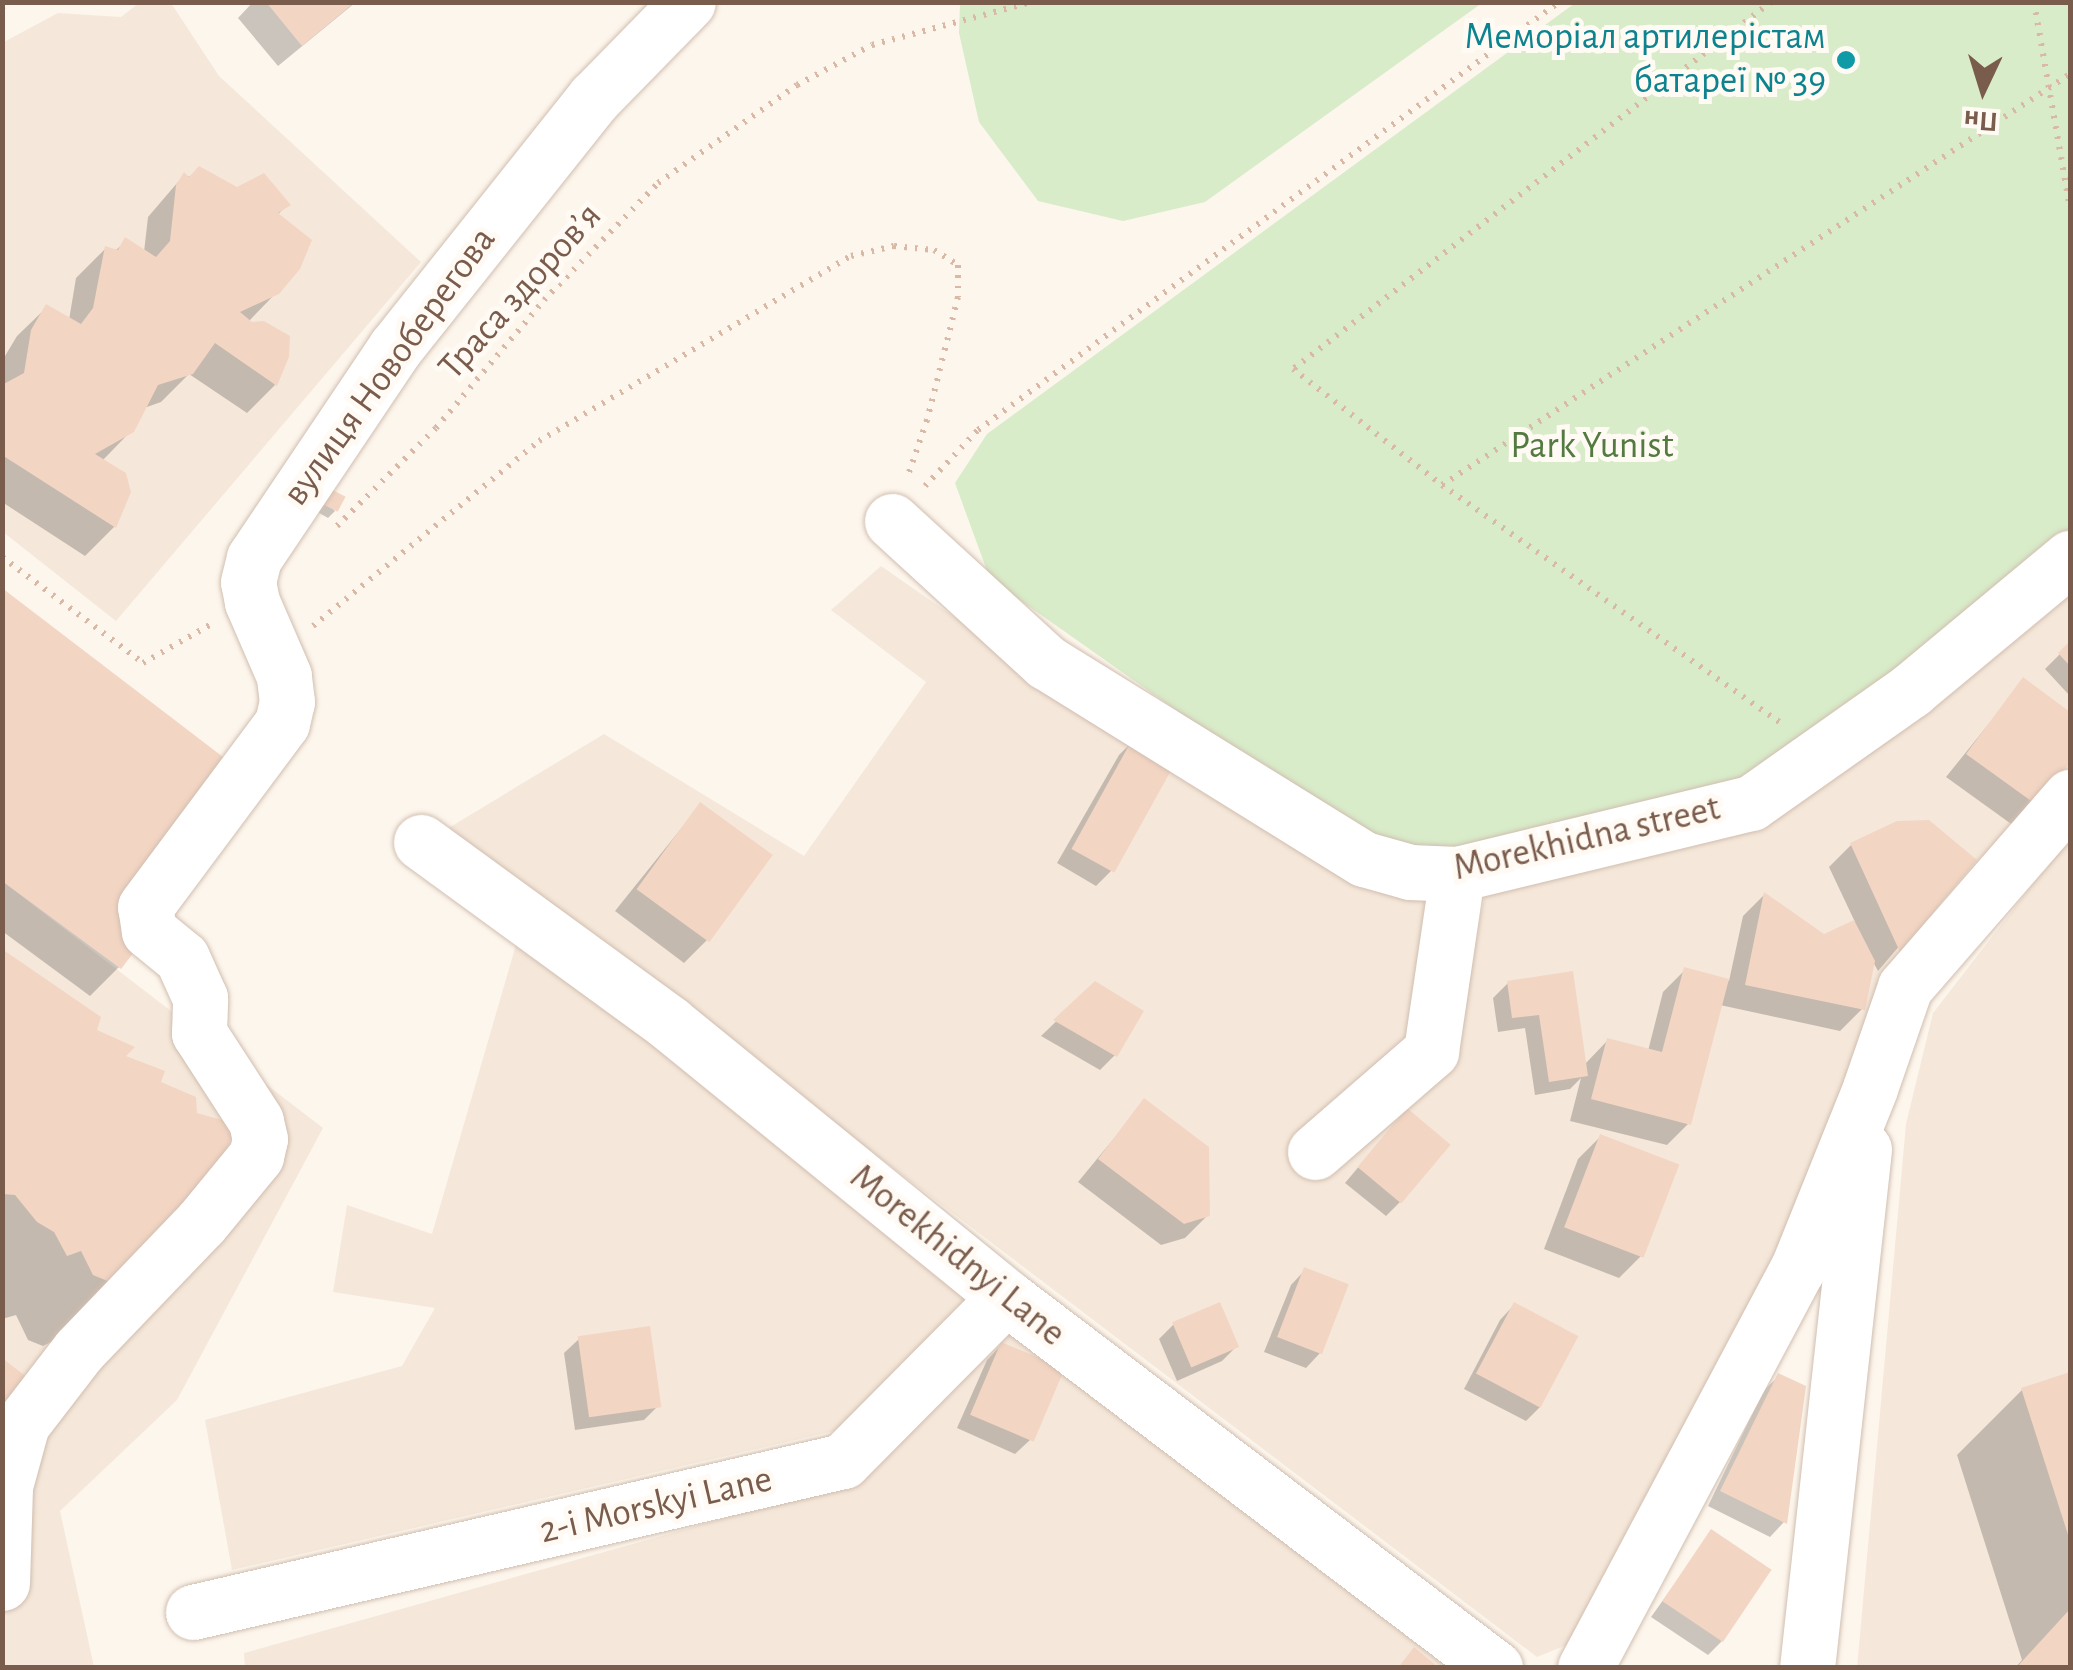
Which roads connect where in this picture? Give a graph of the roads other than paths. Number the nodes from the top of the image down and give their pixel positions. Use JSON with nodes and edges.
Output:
{"nodes":[{"id":1,"x":688,"y":2,"type":"edge"},
{"id":2,"x":892,"y":521,"type":"road end"},
{"id":3,"x":2070,"y":558,"type":"edge"},
{"id":4,"x":2070,"y":797,"type":"edge"},
{"id":5,"x":421,"y":842,"type":"dead end"},
{"id":6,"x":1457,"y":874,"type":"junction"},
{"id":7,"x":1870,"y":1088,"type":"junction"},
{"id":8,"x":1316,"y":1152,"type":"dead end"},
{"id":9,"x":1006,"y":1297,"type":"junction"},
{"id":10,"x":1834,"y":1444,"type":"junction"},
{"id":11,"x":2,"y":1583,"type":"edge"},
{"id":12,"x":219,"y":1608,"type":"dead end"},
{"id":13,"x":1495,"y":1668,"type":"edge"},
{"id":14,"x":1585,"y":1668,"type":"edge"},
{"id":15,"x":1806,"y":1668,"type":"edge"},
{"id":16,"x":1825,"y":1668,"type":"edge"}],
"edges":[{"from":1,"to":11,"type":"street","name":"вулиця Новоберегова"},
{"from":2,"to":6,"type":"street","name":"Morekhidna street"},
{"from":3,"to":6,"type":"street","name":"Morekhidna street"},
{"from":4,"to":7,"type":"street"},
{"from":5,"to":9,"type":"street","name":"Morekhidnyi Lane"},
{"from":6,"to":8,"type":"street"},
{"from":7,"to":10,"type":"street"},
{"from":7,"to":14,"type":"street"},
{"from":9,"to":12,"type":"street","name":"2-i Morskyi Lane"},
{"from":9,"to":13,"type":"street","name":"Morekhidnyi Lane"},
{"from":10,"to":15,"type":"street"},
{"from":10,"to":16,"type":"street"}]}
